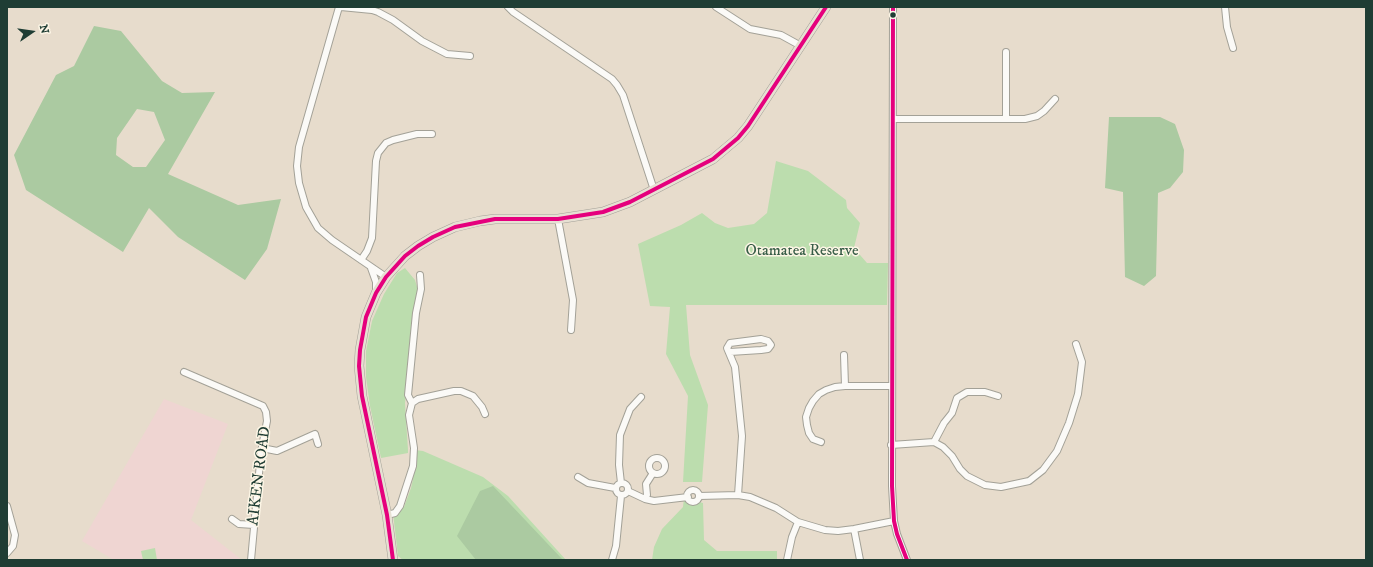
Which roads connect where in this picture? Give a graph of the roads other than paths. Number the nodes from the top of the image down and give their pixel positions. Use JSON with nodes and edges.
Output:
{"nodes":[{"id":1,"x":340,"y":7,"type":"edge"},
{"id":2,"x":508,"y":7,"type":"edge"},
{"id":3,"x":716,"y":7,"type":"edge"},
{"id":4,"x":826,"y":7,"type":"edge"},
{"id":5,"x":893,"y":7,"type":"edge"},
{"id":6,"x":1225,"y":7,"type":"edge"},
{"id":7,"x":801,"y":46,"type":"junction"},
{"id":8,"x":1233,"y":48,"type":"dead end"},
{"id":9,"x":1006,"y":52,"type":"dead end"},
{"id":10,"x":470,"y":56,"type":"dead end"},
{"id":11,"x":1055,"y":99,"type":"dead end"},
{"id":12,"x":893,"y":119,"type":"junction"},
{"id":13,"x":1006,"y":119,"type":"junction"},
{"id":14,"x":432,"y":134,"type":"dead end"},
{"id":15,"x":654,"y":190,"type":"junction"},
{"id":16,"x":558,"y":219,"type":"junction"},
{"id":17,"x":361,"y":260,"type":"junction"},
{"id":18,"x":370,"y":266,"type":"junction"},
{"id":19,"x":420,"y":275,"type":"dead end"},
{"id":20,"x":386,"y":277,"type":"junction"},
{"id":21,"x":376,"y":293,"type":"junction"},
{"id":22,"x":571,"y":330,"type":"dead end"},
{"id":23,"x":740,"y":341,"type":"junction"},
{"id":24,"x":1076,"y":344,"type":"dead end"},
{"id":25,"x":733,"y":352,"type":"junction"},
{"id":26,"x":844,"y":355,"type":"dead end"},
{"id":27,"x":184,"y":372,"type":"dead end"},
{"id":28,"x":845,"y":386,"type":"junction"},
{"id":29,"x":892,"y":386,"type":"junction"},
{"id":30,"x":998,"y":396,"type":"dead end"},
{"id":31,"x":641,"y":397,"type":"dead end"},
{"id":32,"x":412,"y":403,"type":"junction"},
{"id":33,"x":485,"y":414,"type":"dead end"},
{"id":34,"x":821,"y":442,"type":"dead end"},
{"id":35,"x":934,"y":442,"type":"junction"},
{"id":36,"x":318,"y":444,"type":"dead end"},
{"id":37,"x":891,"y":445,"type":"junction"},
{"id":38,"x":262,"y":448,"type":"junction"},
{"id":39,"x":653,"y":473,"type":"dead end"},
{"id":40,"x":578,"y":477,"type":"dead end"},
{"id":41,"x":621,"y":483,"type":"junction"},
{"id":42,"x":615,"y":488,"type":"junction"},
{"id":43,"x":628,"y":491,"type":"junction"},
{"id":44,"x":738,"y":495,"type":"junction"},
{"id":45,"x":621,"y":496,"type":"junction"},
{"id":46,"x":645,"y":499,"type":"junction"},
{"id":47,"x":7,"y":506,"type":"edge"},
{"id":48,"x":387,"y":515,"type":"junction"},
{"id":49,"x":232,"y":519,"type":"dead end"},
{"id":50,"x":894,"y":521,"type":"junction"},
{"id":51,"x":798,"y":522,"type":"junction"},
{"id":52,"x":254,"y":525,"type":"junction"},
{"id":53,"x":854,"y":529,"type":"junction"},
{"id":54,"x":7,"y":553,"type":"edge"},
{"id":55,"x":251,"y":560,"type":"edge"},
{"id":56,"x":393,"y":560,"type":"edge"},
{"id":57,"x":612,"y":560,"type":"edge"},
{"id":58,"x":787,"y":560,"type":"edge"},
{"id":59,"x":860,"y":560,"type":"edge"},
{"id":60,"x":907,"y":560,"type":"edge"}],
"edges":[{"from":1,"to":10,"type":"street"},
{"from":1,"to":17,"type":"street"},
{"from":2,"to":15,"type":"street"},
{"from":3,"to":7,"type":"street"},
{"from":4,"to":7,"type":"highway"},
{"from":5,"to":12,"type":"street"},
{"from":6,"to":8,"type":"street"},
{"from":7,"to":15,"type":"highway"},
{"from":9,"to":13,"type":"street"},
{"from":11,"to":13,"type":"street"},
{"from":12,"to":13,"type":"street"},
{"from":12,"to":29,"type":"street"},
{"from":14,"to":17,"type":"street"},
{"from":15,"to":16,"type":"highway"},
{"from":16,"to":20,"type":"highway"},
{"from":16,"to":22,"type":"street"},
{"from":17,"to":18,"type":"street"},
{"from":18,"to":20,"type":"street"},
{"from":18,"to":21,"type":"street"},
{"from":19,"to":32,"type":"street"},
{"from":20,"to":21,"type":"highway"},
{"from":21,"to":48,"type":"highway"},
{"from":23,"to":25,"type":"street"},
{"from":23,"to":25,"type":"street"},
{"from":23,"to":25,"type":"street"},
{"from":24,"to":35,"type":"street"},
{"from":25,"to":44,"type":"street"},
{"from":26,"to":28,"type":"street"},
{"from":27,"to":38,"type":"street","name":"AIKEN ROAD"},
{"from":28,"to":29,"type":"street"},
{"from":28,"to":34,"type":"street"},
{"from":29,"to":37,"type":"street"},
{"from":30,"to":35,"type":"street"},
{"from":31,"to":41,"type":"street"},
{"from":32,"to":33,"type":"street"},
{"from":32,"to":48,"type":"street"},
{"from":35,"to":37,"type":"street"},
{"from":36,"to":38,"type":"street"},
{"from":37,"to":50,"type":"street"},
{"from":38,"to":52,"type":"street","name":"AIKEN ROAD"},
{"from":39,"to":46,"type":"street"},
{"from":40,"to":42,"type":"street"},
{"from":41,"to":42,"type":"street"},
{"from":41,"to":43,"type":"street"},
{"from":42,"to":45,"type":"street"},
{"from":43,"to":45,"type":"street"},
{"from":43,"to":46,"type":"street"},
{"from":44,"to":46,"type":"street"},
{"from":44,"to":51,"type":"street"},
{"from":45,"to":57,"type":"street"},
{"from":47,"to":54,"type":"street"},
{"from":48,"to":56,"type":"highway"},
{"from":49,"to":52,"type":"street"},
{"from":50,"to":53,"type":"street"},
{"from":50,"to":60,"type":"street"},
{"from":51,"to":53,"type":"street"},
{"from":51,"to":58,"type":"street"},
{"from":52,"to":55,"type":"street","name":"AIKEN ROAD"},
{"from":53,"to":59,"type":"street"}]}
